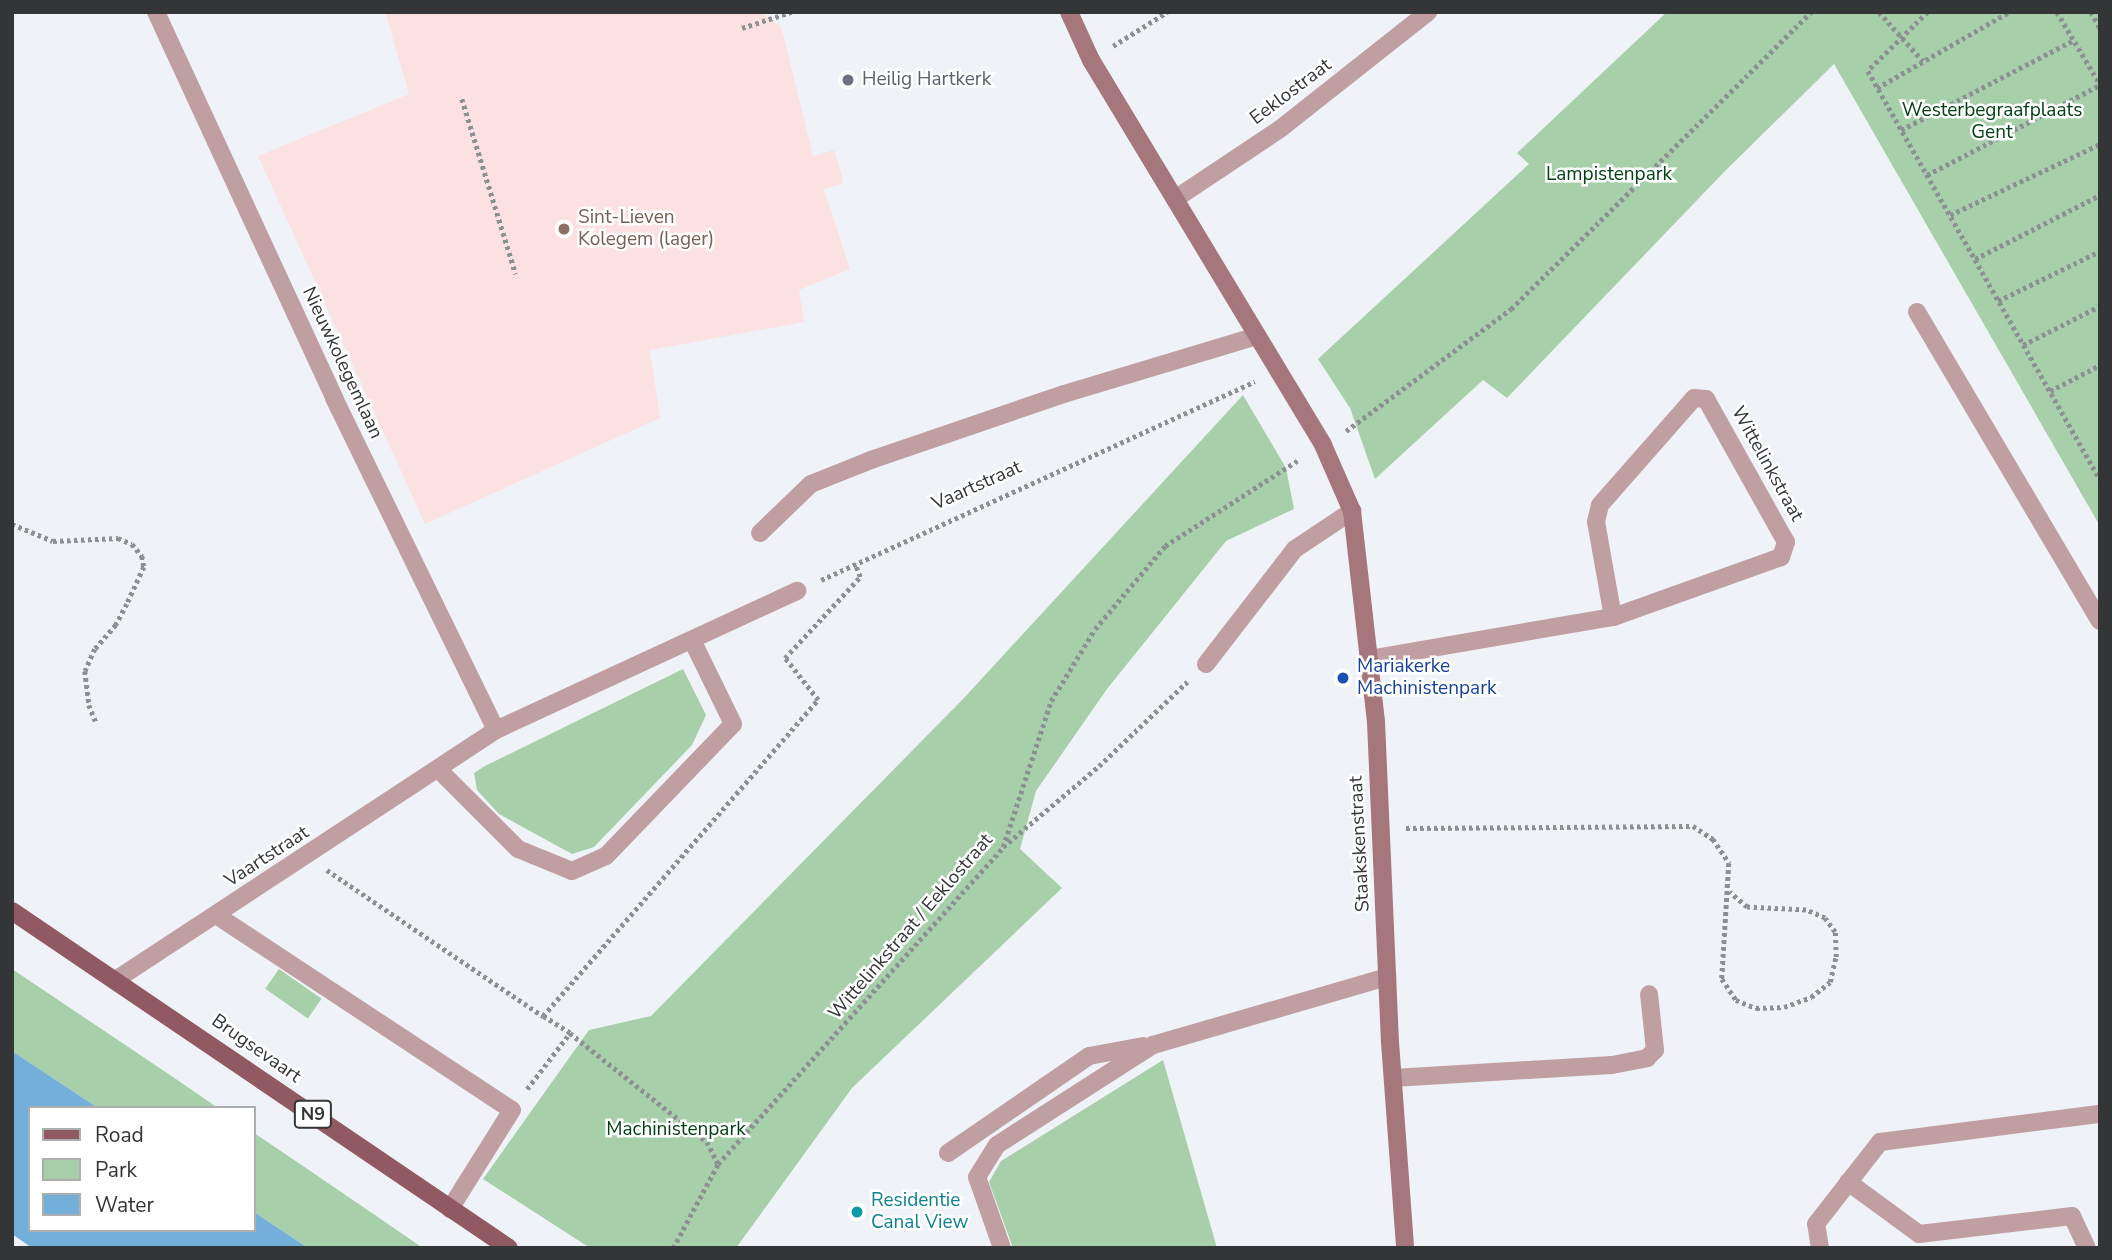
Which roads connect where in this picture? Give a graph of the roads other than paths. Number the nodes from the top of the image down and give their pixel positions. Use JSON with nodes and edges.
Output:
{"nodes":[{"id":1,"x":156,"y":12,"type":"edge"},
{"id":2,"x":1069,"y":12,"type":"edge"},
{"id":3,"x":1429,"y":12,"type":"edge"},
{"id":4,"x":1175,"y":199,"type":"junction"},
{"id":5,"x":1917,"y":312,"type":"dead end"},
{"id":6,"x":1257,"y":337,"type":"junction"},
{"id":7,"x":1352,"y":511,"type":"junction"},
{"id":8,"x":760,"y":533,"type":"dead end"},
{"id":9,"x":797,"y":591,"type":"road end"},
{"id":10,"x":1613,"y":617,"type":"junction"},
{"id":11,"x":2100,"y":621,"type":"edge"},
{"id":12,"x":693,"y":642,"type":"junction"},
{"id":13,"x":1369,"y":659,"type":"junction"},
{"id":14,"x":1206,"y":664,"type":"road end"},
{"id":15,"x":496,"y":730,"type":"junction"},
{"id":16,"x":439,"y":770,"type":"junction"},
{"id":17,"x":12,"y":911,"type":"edge"},
{"id":18,"x":216,"y":915,"type":"junction"},
{"id":19,"x":1387,"y":977,"type":"junction"},
{"id":20,"x":117,"y":979,"type":"junction"},
{"id":21,"x":1649,"y":994,"type":"dead end"},
{"id":22,"x":1153,"y":1045,"type":"junction"},
{"id":23,"x":1393,"y":1077,"type":"junction"},
{"id":24,"x":2100,"y":1114,"type":"edge"},
{"id":25,"x":948,"y":1153,"type":"dead end"},
{"id":26,"x":1848,"y":1182,"type":"junction"},
{"id":27,"x":450,"y":1209,"type":"junction"},
{"id":28,"x":1920,"y":1241,"type":"edge"},
{"id":29,"x":509,"y":1248,"type":"edge"},
{"id":30,"x":1002,"y":1248,"type":"edge"},
{"id":31,"x":1405,"y":1248,"type":"edge"},
{"id":32,"x":1820,"y":1248,"type":"edge"},
{"id":33,"x":2087,"y":1248,"type":"edge"}],
"edges":[{"from":1,"to":15,"type":"street","name":"Nieuwkolegemlaan"},
{"from":2,"to":4,"type":"street"},
{"from":3,"to":4,"type":"street","name":"Eeklostraat"},
{"from":4,"to":6,"type":"street"},
{"from":5,"to":11,"type":"street"},
{"from":6,"to":7,"type":"street","name":"Staakskenstraat"},
{"from":6,"to":8,"type":"street"},
{"from":7,"to":13,"type":"street","name":"Staakskenstraat"},
{"from":7,"to":14,"type":"street"},
{"from":9,"to":12,"type":"street","name":"Vaartstraat"},
{"from":10,"to":10,"type":"street","name":"Wittelinkstraat"},
{"from":10,"to":13,"type":"street","name":"Wittelinkstraat"},
{"from":12,"to":15,"type":"street","name":"Vaartstraat"},
{"from":12,"to":16,"type":"street"},
{"from":13,"to":19,"type":"street","name":"Staakskenstraat"},
{"from":15,"to":16,"type":"street","name":"Vaartstraat"},
{"from":16,"to":18,"type":"street","name":"Vaartstraat"},
{"from":17,"to":20,"type":"main road","name":"Brugsevaart","number":"N9"},
{"from":18,"to":20,"type":"street","name":"Vaartstraat"},
{"from":18,"to":27,"type":"street"},
{"from":19,"to":22,"type":"street"},
{"from":19,"to":23,"type":"street","name":"Staakskenstraat"},
{"from":20,"to":27,"type":"main road","name":"Brugsevaart","number":"N9"},
{"from":21,"to":23,"type":"street"},
{"from":22,"to":25,"type":"street"},
{"from":22,"to":30,"type":"street"},
{"from":23,"to":31,"type":"street","name":"Staakskenstraat"},
{"from":24,"to":26,"type":"street"},
{"from":26,"to":28,"type":"street"},
{"from":26,"to":32,"type":"street"},
{"from":27,"to":29,"type":"main road","name":"Brugsevaart","number":"N9"},
{"from":28,"to":33,"type":"street"}]}
